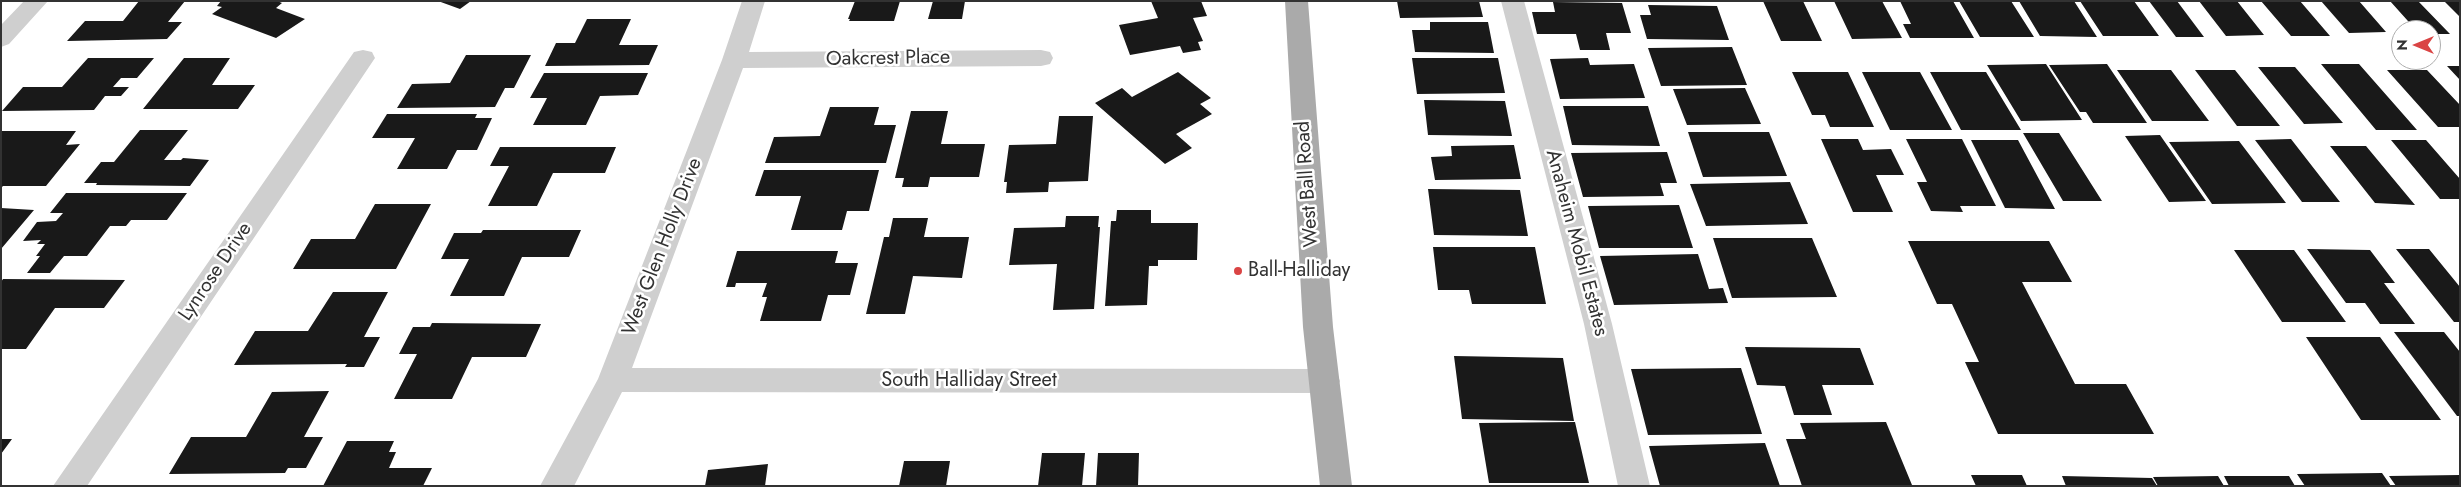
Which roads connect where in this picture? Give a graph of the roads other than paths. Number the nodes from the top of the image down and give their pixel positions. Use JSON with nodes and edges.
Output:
{"nodes":[{"id":1,"x":36,"y":1,"type":"edge"},
{"id":2,"x":754,"y":1,"type":"edge"},
{"id":3,"x":1296,"y":1,"type":"edge"},
{"id":4,"x":1512,"y":1,"type":"edge"},
{"id":5,"x":1,"y":39,"type":"edge"},
{"id":6,"x":363,"y":58,"type":"dead end"},
{"id":7,"x":1041,"y":58,"type":"dead end"},
{"id":8,"x":734,"y":60,"type":"junction"},
{"id":9,"x":613,"y":380,"type":"junction"},
{"id":10,"x":1324,"y":382,"type":"junction"},
{"id":11,"x":69,"y":486,"type":"edge"},
{"id":12,"x":556,"y":486,"type":"edge"},
{"id":13,"x":1336,"y":486,"type":"edge"},
{"id":14,"x":1634,"y":486,"type":"edge"}],
"edges":[{"from":1,"to":5,"type":"street"},
{"from":2,"to":8,"type":"street","name":"West Glen Holly Drive"},
{"from":3,"to":10,"type":"main road","name":"West Ball Road"},
{"from":4,"to":14,"type":"street","name":"Anaheim Mobil Estates"},
{"from":6,"to":11,"type":"street","name":"Lynrose Drive"},
{"from":7,"to":8,"type":"street","name":"Oakcrest Place"},
{"from":8,"to":9,"type":"street","name":"West Glen Holly Drive"},
{"from":9,"to":10,"type":"street","name":"South Halliday Street"},
{"from":9,"to":12,"type":"street","name":"West Glen Holly Drive"},
{"from":10,"to":13,"type":"main road","name":"West Ball Road"}]}
